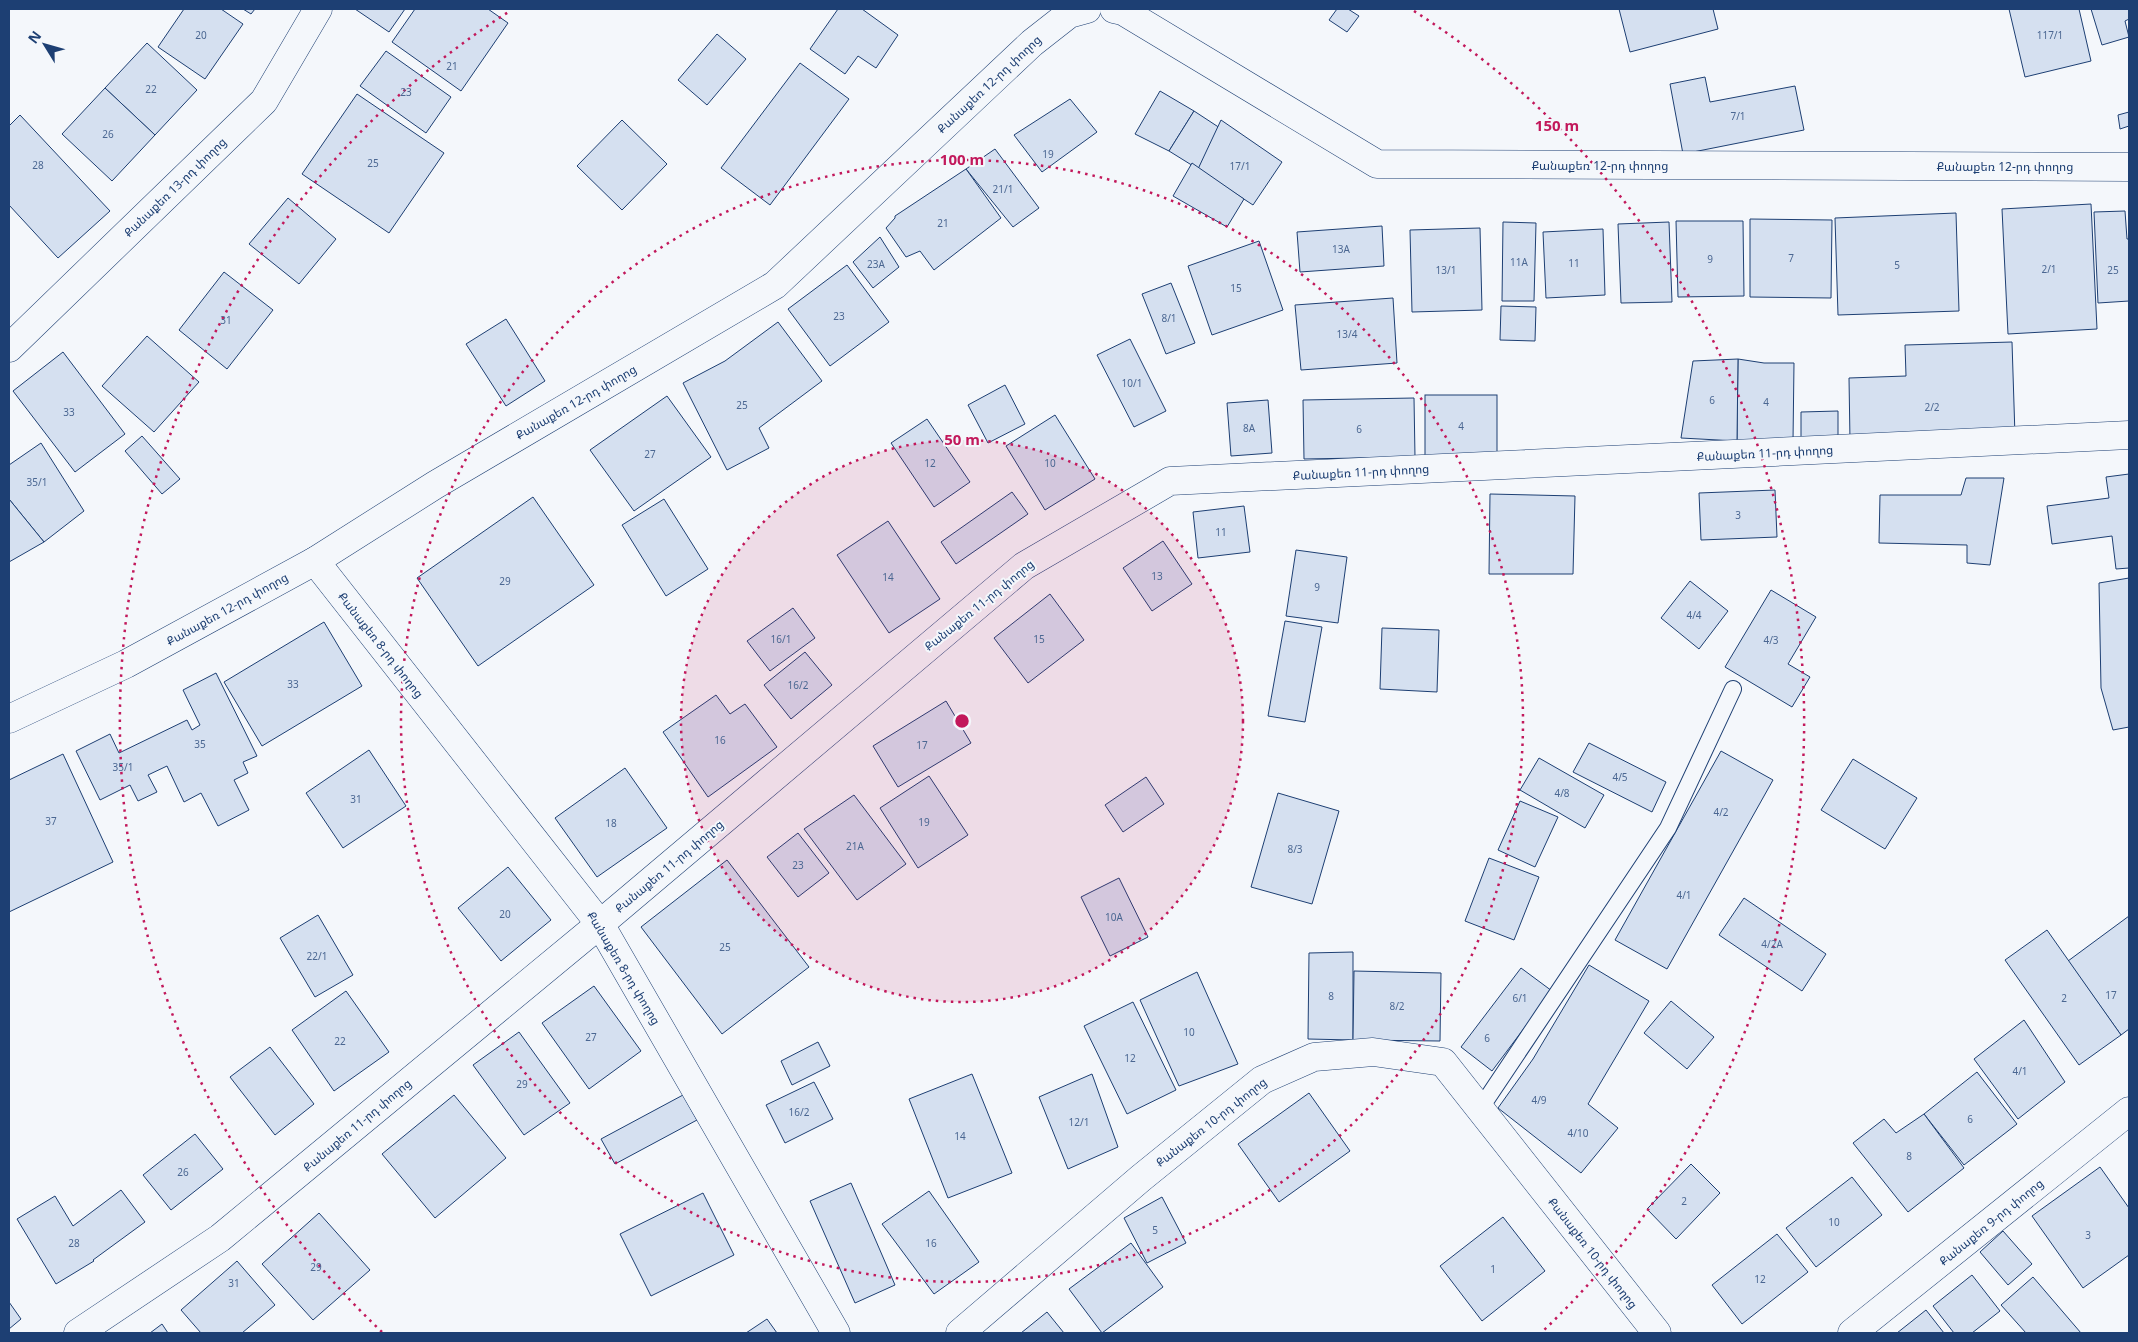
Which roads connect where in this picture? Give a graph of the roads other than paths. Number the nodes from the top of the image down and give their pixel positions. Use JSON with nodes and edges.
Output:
{"nodes":[{"id":1,"x":318,"y":9,"type":"edge"},
{"id":2,"x":1087,"y":9,"type":"edge"},
{"id":3,"x":1114,"y":9,"type":"edge"},
{"id":4,"x":2129,"y":167,"type":"edge"},
{"id":5,"x":9,"y":348,"type":"edge"},
{"id":6,"x":2129,"y":435,"type":"edge"},
{"id":7,"x":315,"y":561,"type":"junction"},
{"id":8,"x":1733,"y":689,"type":"dead end"},
{"id":9,"x":9,"y":719,"type":"edge"},
{"id":10,"x":600,"y":924,"type":"junction"},
{"id":11,"x":1480,"y":1109,"type":"junction"},
{"id":12,"x":2129,"y":1111,"type":"edge"},
{"id":13,"x":78,"y":1333,"type":"edge"},
{"id":14,"x":836,"y":1333,"type":"edge"},
{"id":15,"x":960,"y":1333,"type":"edge"},
{"id":16,"x":1657,"y":1333,"type":"edge"},
{"id":17,"x":1852,"y":1333,"type":"edge"}],
"edges":[{"from":1,"to":5,"type":"street","name":"Քանաքեռ 13-րդ փողոց"},
{"from":2,"to":7,"type":"street","name":"Քանաքեռ 12-րդ փողոց"},
{"from":3,"to":4,"type":"street","name":"Քանաքեռ 12-րդ փողոց"},
{"from":6,"to":10,"type":"street","name":"Քանաքեռ 11-րդ փողոց"},
{"from":7,"to":9,"type":"street","name":"Քանաքեռ 12-րդ փողոց"},
{"from":7,"to":10,"type":"street","name":"Քանաքեռ 8-րդ փողոց"},
{"from":8,"to":11,"type":"lane"},
{"from":10,"to":13,"type":"street","name":"Քանաքեռ 11-րդ փողոց"},
{"from":10,"to":14,"type":"street","name":"Քանաքեռ 8-րդ փողոց"},
{"from":11,"to":15,"type":"street","name":"Քանաքեռ 10-րդ փողոց"},
{"from":11,"to":16,"type":"street","name":"Քանաքեռ 10-րդ փողոց"},
{"from":12,"to":17,"type":"street","name":"Քանաքեռ 9-րդ փողոց"}]}
